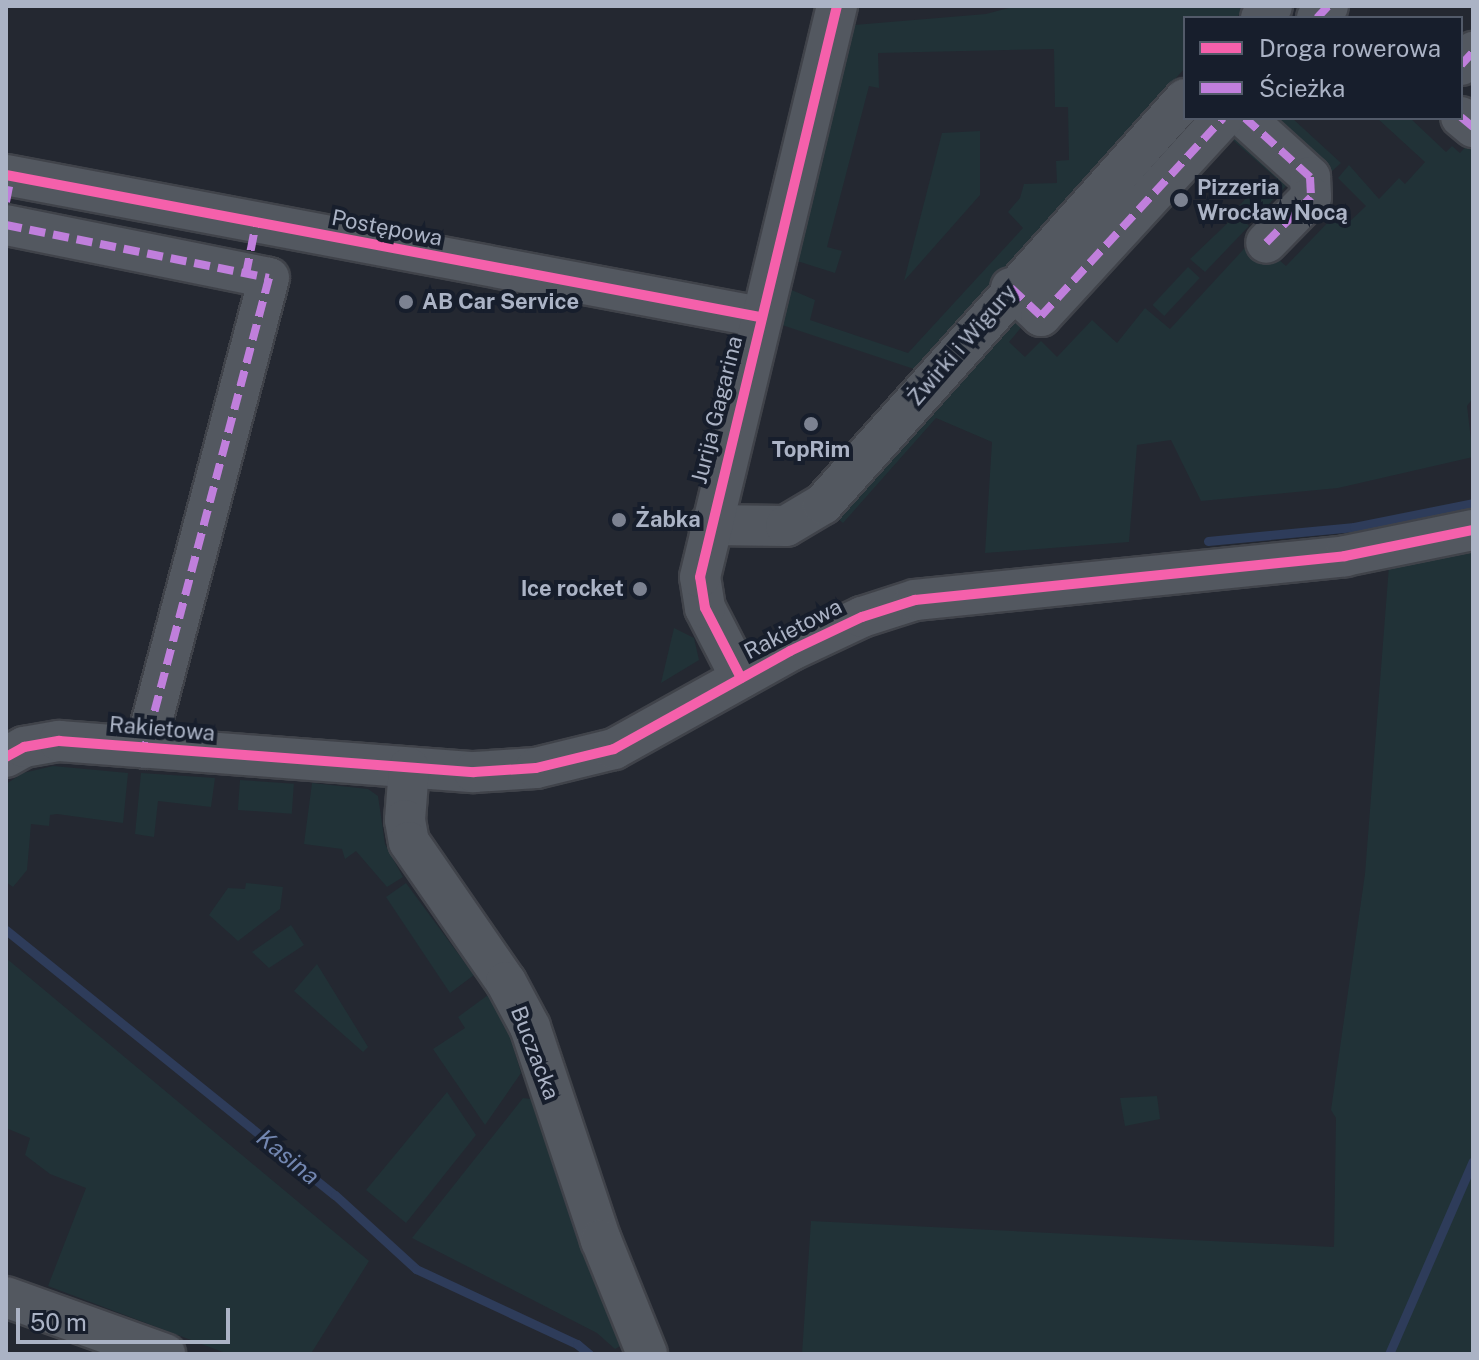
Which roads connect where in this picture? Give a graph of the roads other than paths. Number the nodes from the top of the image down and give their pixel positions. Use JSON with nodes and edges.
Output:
{"nodes":[{"id":1,"x":837,"y":6,"type":"edge"},
{"id":2,"x":1183,"y":101,"type":"edge"},
{"id":3,"x":1221,"y":120,"type":"edge"},
{"id":4,"x":1247,"y":120,"type":"edge"},
{"id":5,"x":8,"y":184,"type":"edge"},
{"id":6,"x":256,"y":223,"type":"junction"},
{"id":7,"x":6,"y":225,"type":"edge"},
{"id":8,"x":1266,"y":243,"type":"dead end"},
{"id":9,"x":246,"y":274,"type":"junction"},
{"id":10,"x":1011,"y":288,"type":"junction"},
{"id":11,"x":760,"y":317,"type":"junction"},
{"id":12,"x":709,"y":525,"type":"junction"},
{"id":13,"x":1473,"y":530,"type":"edge"},
{"id":14,"x":741,"y":678,"type":"junction"},
{"id":15,"x":145,"y":748,"type":"junction"},
{"id":16,"x":7,"y":754,"type":"edge"},
{"id":17,"x":409,"y":768,"type":"junction"},
{"id":18,"x":6,"y":1297,"type":"edge"},
{"id":19,"x":165,"y":1354,"type":"edge"},
{"id":20,"x":647,"y":1354,"type":"edge"}],
"edges":[{"from":1,"to":11,"type":"street","name":"Jurija Gagarina"},
{"from":2,"to":10,"type":"street","name":"Żwirki i Wigury"},
{"from":3,"to":10,"type":"street"},
{"from":4,"to":8,"type":"street"},
{"from":5,"to":6,"type":"street","name":"Postępowa"},
{"from":6,"to":9,"type":"street"},
{"from":6,"to":11,"type":"street","name":"Postępowa"},
{"from":7,"to":9,"type":"street"},
{"from":9,"to":15,"type":"street"},
{"from":10,"to":12,"type":"street","name":"Żwirki i Wigury"},
{"from":11,"to":12,"type":"street","name":"Jurija Gagarina"},
{"from":12,"to":14,"type":"street","name":"Jurija Gagarina"},
{"from":13,"to":14,"type":"street","name":"Rakietowa"},
{"from":14,"to":17,"type":"street","name":"Rakietowa"},
{"from":15,"to":16,"type":"street","name":"Rakietowa"},
{"from":15,"to":17,"type":"street","name":"Rakietowa"},
{"from":17,"to":20,"type":"street","name":"Buczacka"},
{"from":18,"to":19,"type":"street"}]}
